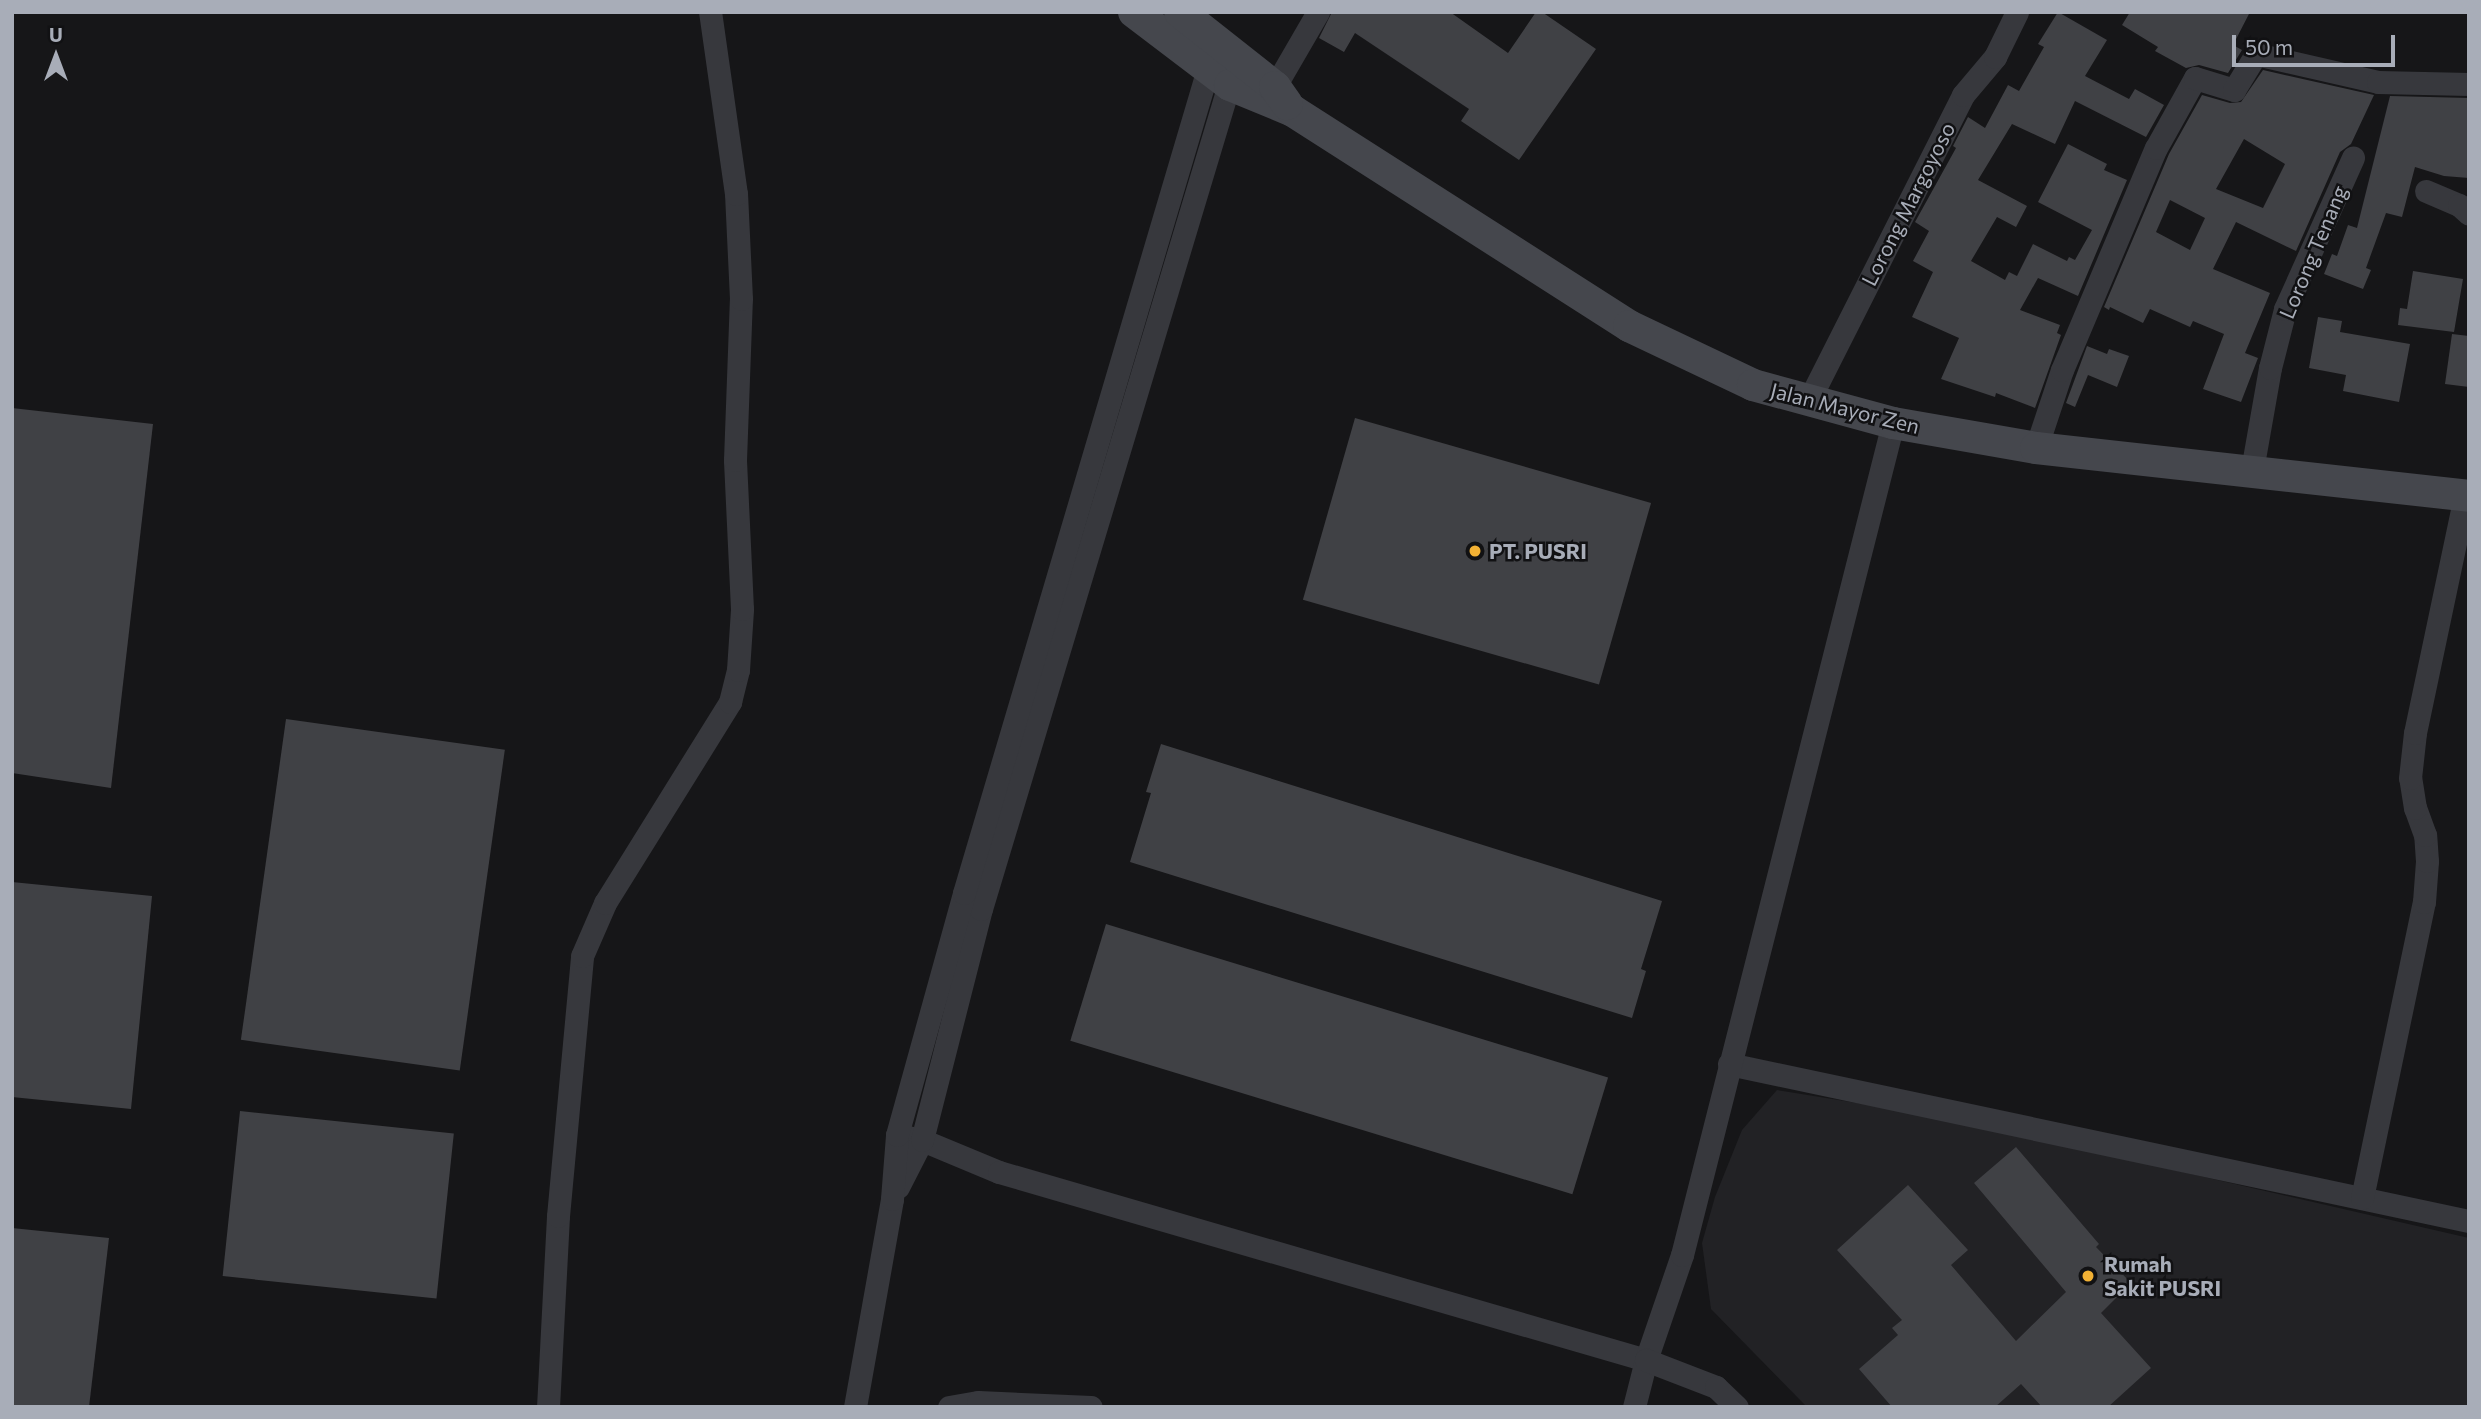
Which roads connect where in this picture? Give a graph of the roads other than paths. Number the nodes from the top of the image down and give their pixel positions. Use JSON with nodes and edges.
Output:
{"nodes":[{"id":1,"x":710,"y":12,"type":"edge"},
{"id":2,"x":1134,"y":12,"type":"edge"},
{"id":3,"x":1180,"y":12,"type":"edge"},
{"id":4,"x":1318,"y":12,"type":"edge"},
{"id":5,"x":2017,"y":12,"type":"edge"},
{"id":6,"x":1223,"y":63,"type":"junction"},
{"id":7,"x":2469,"y":84,"type":"edge"},
{"id":8,"x":1278,"y":100,"type":"junction"},
{"id":9,"x":2353,"y":158,"type":"dead end"},
{"id":10,"x":2426,"y":191,"type":"dead end"},
{"id":11,"x":2469,"y":214,"type":"edge"},
{"id":12,"x":1808,"y":402,"type":"junction"},
{"id":13,"x":1893,"y":423,"type":"junction"},
{"id":14,"x":2036,"y":448,"type":"junction"},
{"id":15,"x":2252,"y":470,"type":"junction"},
{"id":16,"x":2467,"y":496,"type":"edge"},
{"id":17,"x":1729,"y":1064,"type":"junction"},
{"id":18,"x":897,"y":1135,"type":"junction"},
{"id":19,"x":922,"y":1140,"type":"junction"},
{"id":20,"x":2362,"y":1198,"type":"junction"},
{"id":21,"x":892,"y":1199,"type":"junction"},
{"id":22,"x":2469,"y":1221,"type":"edge"},
{"id":23,"x":1646,"y":1360,"type":"junction"},
{"id":24,"x":548,"y":1407,"type":"edge"},
{"id":25,"x":855,"y":1407,"type":"edge"},
{"id":26,"x":949,"y":1407,"type":"edge"},
{"id":27,"x":1091,"y":1407,"type":"edge"},
{"id":28,"x":1634,"y":1407,"type":"edge"},
{"id":29,"x":1737,"y":1407,"type":"edge"}],
"edges":[{"from":1,"to":24,"type":"street"},
{"from":2,"to":6,"type":"street"},
{"from":3,"to":6,"type":"street"},
{"from":4,"to":8,"type":"street"},
{"from":5,"to":12,"type":"street","name":"Lorong Margoyoso"},
{"from":6,"to":8,"type":"street","name":"Jalan Mayor Zen"},
{"from":6,"to":18,"type":"street"},
{"from":6,"to":19,"type":"street"},
{"from":7,"to":14,"type":"street"},
{"from":8,"to":12,"type":"street","name":"Jalan Mayor Zen"},
{"from":9,"to":15,"type":"street","name":"Lorong Tenang"},
{"from":10,"to":11,"type":"street"},
{"from":12,"to":13,"type":"street","name":"Jalan Mayor Zen"},
{"from":13,"to":14,"type":"street","name":"Jalan Mayor Zen"},
{"from":13,"to":17,"type":"street"},
{"from":14,"to":15,"type":"street","name":"Jalan Mayor Zen"},
{"from":15,"to":16,"type":"street","name":"Jalan Mayor Zen"},
{"from":16,"to":20,"type":"street"},
{"from":17,"to":20,"type":"street"},
{"from":17,"to":23,"type":"street"},
{"from":18,"to":19,"type":"street"},
{"from":18,"to":21,"type":"street"},
{"from":19,"to":21,"type":"street"},
{"from":19,"to":23,"type":"street"},
{"from":20,"to":22,"type":"street"},
{"from":21,"to":25,"type":"street"},
{"from":23,"to":28,"type":"street"},
{"from":23,"to":29,"type":"street"},
{"from":26,"to":27,"type":"street"}]}
